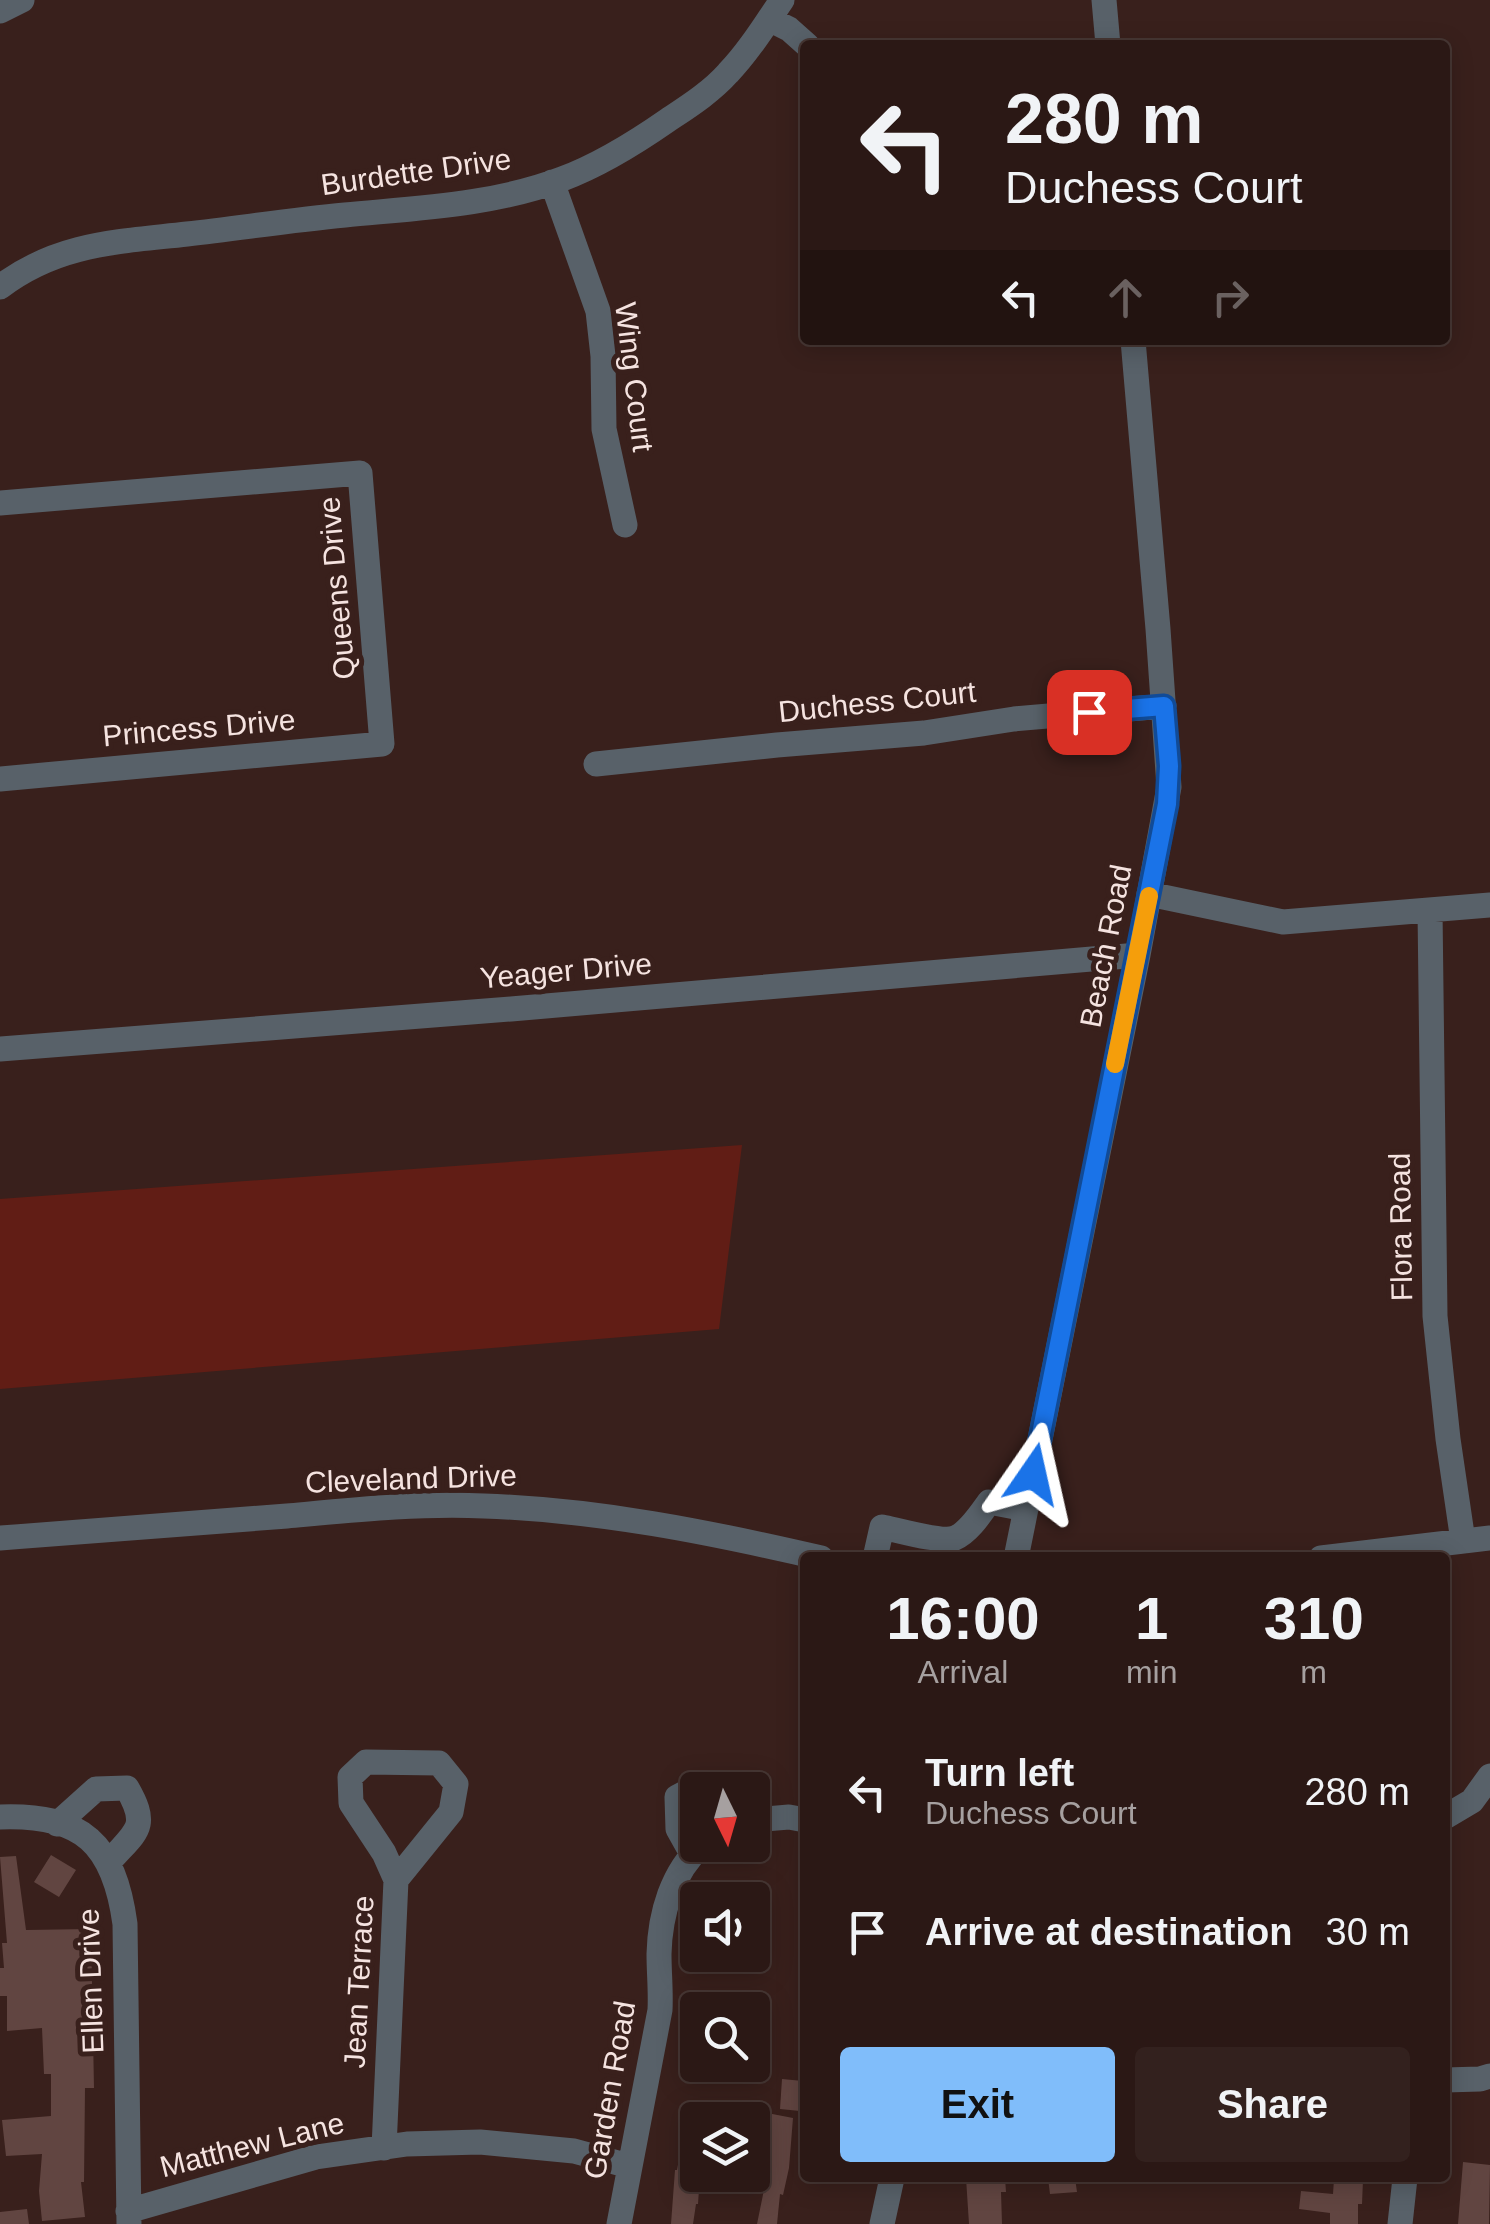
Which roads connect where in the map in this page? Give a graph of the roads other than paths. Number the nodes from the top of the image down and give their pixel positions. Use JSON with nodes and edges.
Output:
{"nodes":[{"id":1,"x":22,"y":0,"type":"edge"},
{"id":2,"x":1104,"y":0,"type":"edge"},
{"id":3,"x":0,"y":10,"type":"edge"},
{"id":4,"x":775,"y":10,"type":"edge"},
{"id":5,"x":801,"y":40,"type":"edge"},
{"id":6,"x":1108,"y":40,"type":"edge"},
{"id":7,"x":552,"y":182,"type":"junction"},
{"id":8,"x":0,"y":287,"type":"edge"},
{"id":9,"x":1132,"y":345,"type":"edge"},
{"id":10,"x":0,"y":504,"type":"edge"},
{"id":11,"x":626,"y":525,"type":"dead end"},
{"id":12,"x":1164,"y":706,"type":"junction"},
{"id":13,"x":382,"y":744,"type":"joint"},
{"id":14,"x":596,"y":764,"type":"dead end"},
{"id":15,"x":10,"y":778,"type":"edge"},
{"id":16,"x":1149,"y":894,"type":"junction"},
{"id":17,"x":1490,"y":905,"type":"edge"},
{"id":18,"x":1430,"y":910,"type":"junction"},
{"id":19,"x":1138,"y":955,"type":"junction"},
{"id":20,"x":0,"y":1050,"type":"edge"},
{"id":21,"x":1026,"y":1509,"type":"junction"},
{"id":22,"x":0,"y":1538,"type":"edge"},
{"id":23,"x":1480,"y":1539,"type":"edge"},
{"id":24,"x":944,"y":1548,"type":"edge"},
{"id":25,"x":1490,"y":1548,"type":"edge"},
{"id":26,"x":876,"y":1552,"type":"edge"},
{"id":27,"x":1017,"y":1552,"type":"edge"},
{"id":28,"x":1371,"y":1552,"type":"edge"},
{"id":29,"x":800,"y":1553,"type":"edge"},
{"id":30,"x":1490,"y":1776,"type":"edge"},
{"id":31,"x":680,"y":1795,"type":"edge"},
{"id":32,"x":1450,"y":1815,"type":"edge"},
{"id":33,"x":0,"y":1817,"type":"edge"},
{"id":34,"x":770,"y":1819,"type":"edge"},
{"id":35,"x":800,"y":1819,"type":"edge"},
{"id":36,"x":57,"y":1824,"type":"junction"},
{"id":37,"x":680,"y":1830,"type":"edge"},
{"id":38,"x":109,"y":1862,"type":"junction"},
{"id":39,"x":689,"y":1862,"type":"edge"},
{"id":40,"x":396,"y":1880,"type":"junction"},
{"id":41,"x":1490,"y":2076,"type":"edge"},
{"id":42,"x":1450,"y":2080,"type":"edge"},
{"id":43,"x":384,"y":2148,"type":"junction"},
{"id":44,"x":629,"y":2166,"type":"junction"},
{"id":45,"x":891,"y":2182,"type":"edge"},
{"id":46,"x":1405,"y":2182,"type":"edge"},
{"id":47,"x":128,"y":2217,"type":"edge"},
{"id":48,"x":619,"y":2224,"type":"edge"},
{"id":49,"x":882,"y":2224,"type":"edge"},
{"id":50,"x":1400,"y":2224,"type":"edge"}],
"edges":[{"from":1,"to":3,"type":"street"},
{"from":2,"to":6,"type":"street"},
{"from":4,"to":5,"type":"street"},
{"from":4,"to":7,"type":"street","name":"Burdette Drive"},
{"from":7,"to":8,"type":"street","name":"Burdette Drive"},
{"from":7,"to":11,"type":"street","name":"Wing Court"},
{"from":9,"to":12,"type":"street","name":"Beach Road"},
{"from":10,"to":13,"type":"street","name":"Queens Drive"},
{"from":12,"to":14,"type":"street","name":"Duchess Court"},
{"from":12,"to":16,"type":"street","name":"Beach Road"},
{"from":13,"to":15,"type":"street","name":"Princess Drive"},
{"from":16,"to":18,"type":"street"},
{"from":16,"to":19,"type":"street","name":"Beach Road"},
{"from":17,"to":18,"type":"street"},
{"from":18,"to":23,"type":"street","name":"Flora Road"},
{"from":19,"to":20,"type":"street","name":"Yeager Drive"},
{"from":19,"to":21,"type":"street","name":"Beach Road"},
{"from":21,"to":24,"type":"street"},
{"from":21,"to":27,"type":"street","name":"Beach Road"},
{"from":22,"to":29,"type":"street","name":"Cleveland Drive"},
{"from":23,"to":25,"type":"street","name":"Flora Road"},
{"from":23,"to":28,"type":"street"},
{"from":24,"to":26,"type":"street"},
{"from":30,"to":32,"type":"street"},
{"from":31,"to":37,"type":"street","name":"Garden Road"},
{"from":33,"to":36,"type":"street"},
{"from":34,"to":35,"type":"street"},
{"from":36,"to":38,"type":"street"},
{"from":36,"to":38,"type":"street"},
{"from":38,"to":47,"type":"street","name":"Ellen Drive"},
{"from":39,"to":44,"type":"street","name":"Garden Road"},
{"from":40,"to":40,"type":"street","name":"Jean Terrace"},
{"from":40,"to":43,"type":"street","name":"Jean Terrace"},
{"from":41,"to":42,"type":"street"},
{"from":43,"to":44,"type":"street","name":"Matthew Lane"},
{"from":43,"to":47,"type":"street","name":"Matthew Lane"},
{"from":44,"to":48,"type":"street","name":"Garden Road"},
{"from":45,"to":49,"type":"street"},
{"from":46,"to":50,"type":"street"}]}
